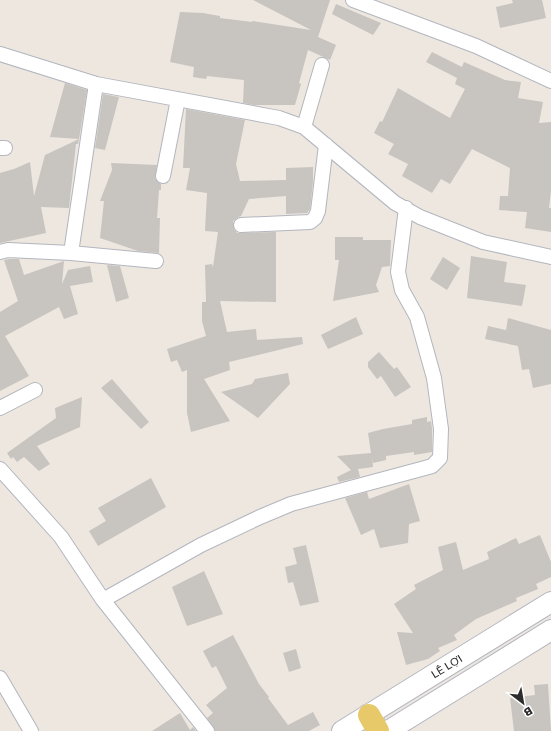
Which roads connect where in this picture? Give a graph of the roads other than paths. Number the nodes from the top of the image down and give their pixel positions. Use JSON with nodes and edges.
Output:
{"nodes":[{"id":1,"x":353,"y":0,"type":"edge"},
{"id":2,"x":0,"y":54,"type":"edge"},
{"id":3,"x":322,"y":65,"type":"dead end"},
{"id":4,"x":551,"y":81,"type":"edge"},
{"id":5,"x":96,"y":84,"type":"junction"},
{"id":6,"x":178,"y":99,"type":"junction"},
{"id":7,"x":304,"y":127,"type":"junction"},
{"id":8,"x":326,"y":145,"type":"junction"},
{"id":9,"x":163,"y":176,"type":"dead end"},
{"id":10,"x":406,"y":208,"type":"junction"},
{"id":11,"x":241,"y":225,"type":"dead end"},
{"id":12,"x":0,"y":252,"type":"edge"},
{"id":13,"x":71,"y":253,"type":"junction"},
{"id":14,"x":551,"y":257,"type":"edge"},
{"id":15,"x":156,"y":261,"type":"dead end"},
{"id":16,"x":35,"y":390,"type":"dead end"},
{"id":17,"x":0,"y":408,"type":"edge"},
{"id":18,"x":0,"y":469,"type":"edge"},
{"id":19,"x":103,"y":600,"type":"junction"},
{"id":20,"x":551,"y":602,"type":"edge"},
{"id":21,"x":551,"y":630,"type":"edge"},
{"id":22,"x":0,"y":678,"type":"edge"},
{"id":23,"x":373,"y":723,"type":"edge"},
{"id":24,"x":31,"y":731,"type":"edge"},
{"id":25,"x":207,"y":731,"type":"edge"},
{"id":26,"x":342,"y":731,"type":"edge"},
{"id":27,"x":388,"y":731,"type":"edge"}],
"edges":[{"from":1,"to":4,"type":"street"},
{"from":2,"to":5,"type":"street"},
{"from":3,"to":7,"type":"street"},
{"from":5,"to":6,"type":"street"},
{"from":5,"to":13,"type":"street"},
{"from":6,"to":7,"type":"street"},
{"from":6,"to":9,"type":"street"},
{"from":7,"to":8,"type":"street"},
{"from":8,"to":10,"type":"street"},
{"from":8,"to":11,"type":"street"},
{"from":10,"to":14,"type":"street"},
{"from":10,"to":19,"type":"street"},
{"from":12,"to":13,"type":"street"},
{"from":13,"to":15,"type":"street"},
{"from":16,"to":17,"type":"street"},
{"from":18,"to":19,"type":"street"},
{"from":19,"to":25,"type":"street"},
{"from":20,"to":23,"type":"main road","name":"LÊ LỢI"},
{"from":21,"to":27,"type":"main road"},
{"from":22,"to":24,"type":"street"},
{"from":23,"to":26,"type":"main road","name":"LÊ LỢI"}]}
